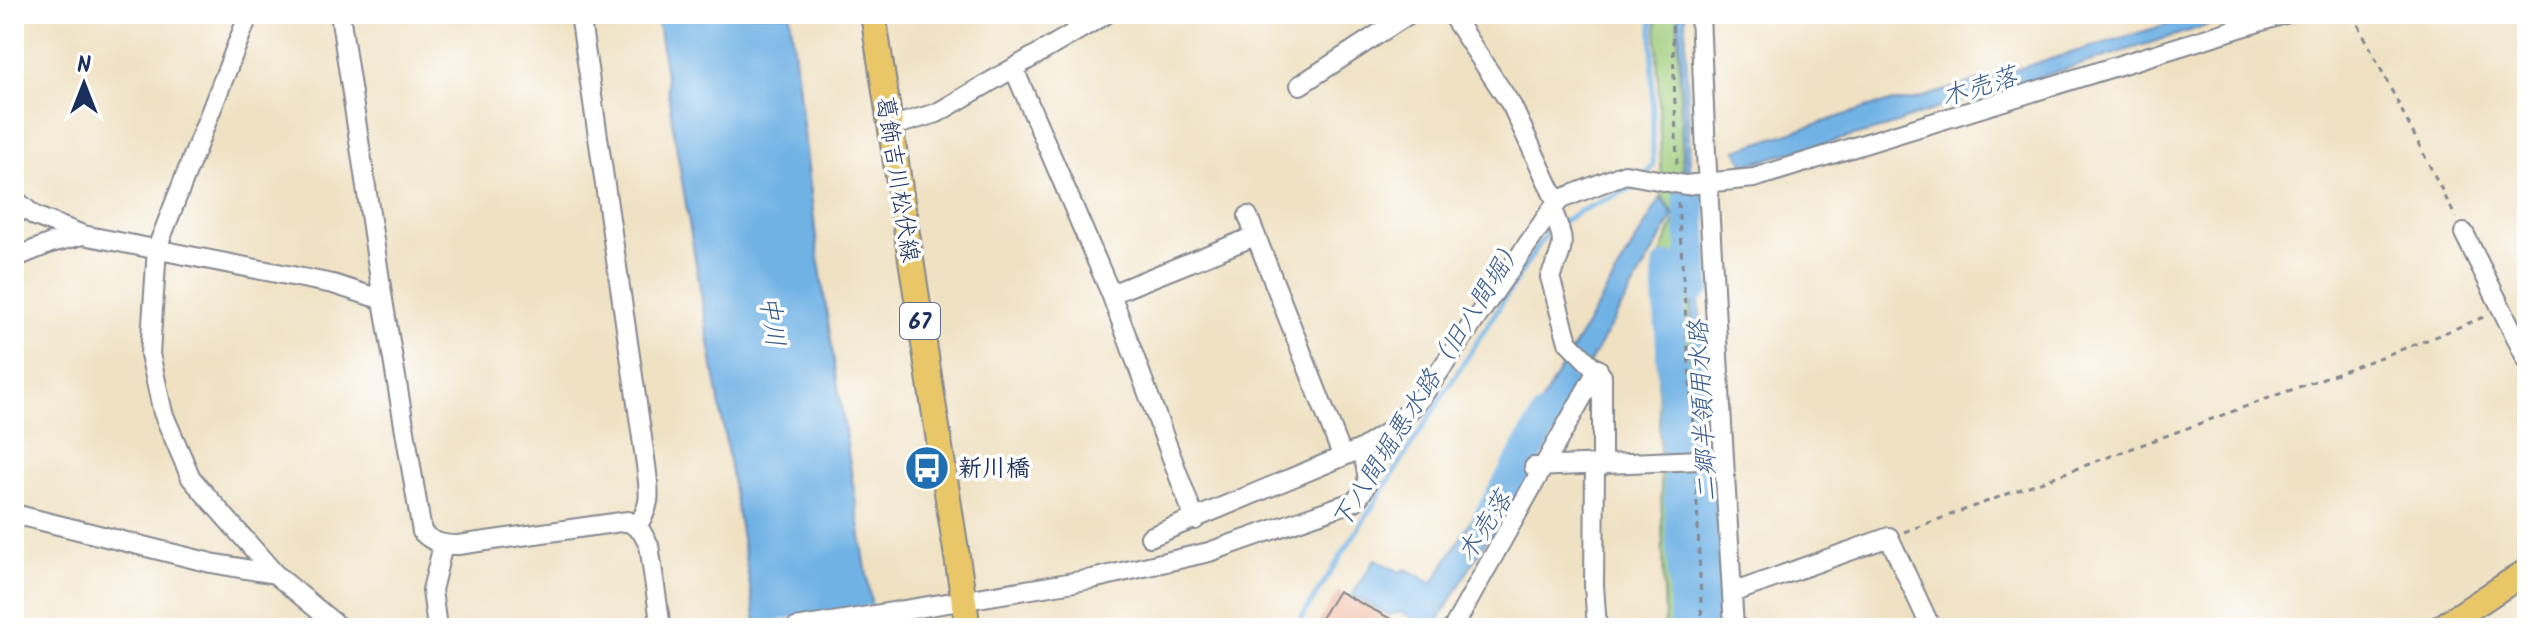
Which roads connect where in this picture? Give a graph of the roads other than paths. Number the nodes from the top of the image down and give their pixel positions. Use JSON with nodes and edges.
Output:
{"nodes":[{"id":1,"x":340,"y":14,"type":"edge"},
{"id":2,"x":580,"y":14,"type":"edge"},
{"id":3,"x":873,"y":14,"type":"edge"},
{"id":4,"x":1106,"y":14,"type":"edge"},
{"id":5,"x":1409,"y":14,"type":"edge"},
{"id":6,"x":1451,"y":14,"type":"edge"},
{"id":7,"x":1700,"y":14,"type":"edge"},
{"id":8,"x":2285,"y":14,"type":"edge"},
{"id":9,"x":245,"y":15,"type":"edge"},
{"id":10,"x":1014,"y":69,"type":"junction"},
{"id":11,"x":1300,"y":85,"type":"dead end"},
{"id":12,"x":889,"y":127,"type":"junction"},
{"id":13,"x":1686,"y":183,"type":"junction"},
{"id":14,"x":14,"y":199,"type":"edge"},
{"id":15,"x":1554,"y":206,"type":"junction"},
{"id":16,"x":1248,"y":216,"type":"dead end"},
{"id":17,"x":2464,"y":233,"type":"road end"},
{"id":18,"x":83,"y":235,"type":"junction"},
{"id":19,"x":1255,"y":236,"type":"junction"},
{"id":20,"x":157,"y":248,"type":"junction"},
{"id":21,"x":14,"y":258,"type":"edge"},
{"id":22,"x":1111,"y":294,"type":"junction"},
{"id":23,"x":383,"y":300,"type":"junction"},
{"id":24,"x":2527,"y":360,"type":"edge"},
{"id":25,"x":1598,"y":369,"type":"junction"},
{"id":26,"x":1361,"y":449,"type":"junction"},
{"id":27,"x":1342,"y":455,"type":"junction"},
{"id":28,"x":1724,"y":459,"type":"junction"},
{"id":29,"x":1598,"y":466,"type":"junction"},
{"id":30,"x":1536,"y":467,"type":"junction"},
{"id":31,"x":14,"y":514,"type":"edge"},
{"id":32,"x":1195,"y":520,"type":"junction"},
{"id":33,"x":636,"y":527,"type":"junction"},
{"id":34,"x":1150,"y":537,"type":"dead end"},
{"id":35,"x":443,"y":545,"type":"junction"},
{"id":36,"x":2527,"y":571,"type":"edge"},
{"id":37,"x":275,"y":574,"type":"junction"},
{"id":38,"x":1732,"y":593,"type":"junction"},
{"id":39,"x":965,"y":602,"type":"junction"},
{"id":40,"x":340,"y":628,"type":"edge"},
{"id":41,"x":437,"y":628,"type":"edge"},
{"id":42,"x":661,"y":628,"type":"edge"},
{"id":43,"x":796,"y":628,"type":"edge"},
{"id":44,"x":968,"y":628,"type":"edge"},
{"id":45,"x":1453,"y":628,"type":"edge"},
{"id":46,"x":1597,"y":628,"type":"edge"},
{"id":47,"x":1734,"y":628,"type":"edge"},
{"id":48,"x":1931,"y":628,"type":"edge"},
{"id":49,"x":2440,"y":628,"type":"edge"}],
"edges":[{"from":1,"to":23,"type":"street"},
{"from":2,"to":33,"type":"street"},
{"from":3,"to":12,"type":"main road","name":"葛飾吉川松伏線","number":"67"},
{"from":4,"to":10,"type":"street"},
{"from":5,"to":11,"type":"street"},
{"from":6,"to":15,"type":"street"},
{"from":7,"to":13,"type":"street"},
{"from":8,"to":13,"type":"street"},
{"from":9,"to":20,"type":"street"},
{"from":10,"to":12,"type":"street"},
{"from":10,"to":22,"type":"street"},
{"from":12,"to":39,"type":"main road","name":"葛飾吉川松伏線","number":"67"},
{"from":13,"to":15,"type":"street"},
{"from":13,"to":28,"type":"street"},
{"from":14,"to":18,"type":"street"},
{"from":15,"to":25,"type":"street"},
{"from":15,"to":26,"type":"street"},
{"from":16,"to":19,"type":"street"},
{"from":17,"to":24,"type":"street"},
{"from":18,"to":20,"type":"street"},
{"from":18,"to":21,"type":"street"},
{"from":19,"to":22,"type":"street"},
{"from":19,"to":27,"type":"street"},
{"from":20,"to":23,"type":"street"},
{"from":20,"to":37,"type":"street"},
{"from":22,"to":32,"type":"street"},
{"from":23,"to":35,"type":"street"},
{"from":25,"to":29,"type":"street"},
{"from":25,"to":30,"type":"street"},
{"from":26,"to":27,"type":"street"},
{"from":26,"to":39,"type":"street"},
{"from":27,"to":32,"type":"street"},
{"from":28,"to":29,"type":"street"},
{"from":28,"to":38,"type":"street"},
{"from":29,"to":30,"type":"street"},
{"from":29,"to":46,"type":"street"},
{"from":30,"to":45,"type":"street"},
{"from":31,"to":37,"type":"street"},
{"from":32,"to":34,"type":"street"},
{"from":33,"to":35,"type":"street"},
{"from":33,"to":42,"type":"street"},
{"from":35,"to":41,"type":"street"},
{"from":36,"to":49,"type":"main road"},
{"from":37,"to":40,"type":"street"},
{"from":38,"to":47,"type":"street"},
{"from":38,"to":48,"type":"street"},
{"from":39,"to":43,"type":"street"},
{"from":39,"to":44,"type":"main road","name":"葛飾吉川松伏線","number":"67"}]}
